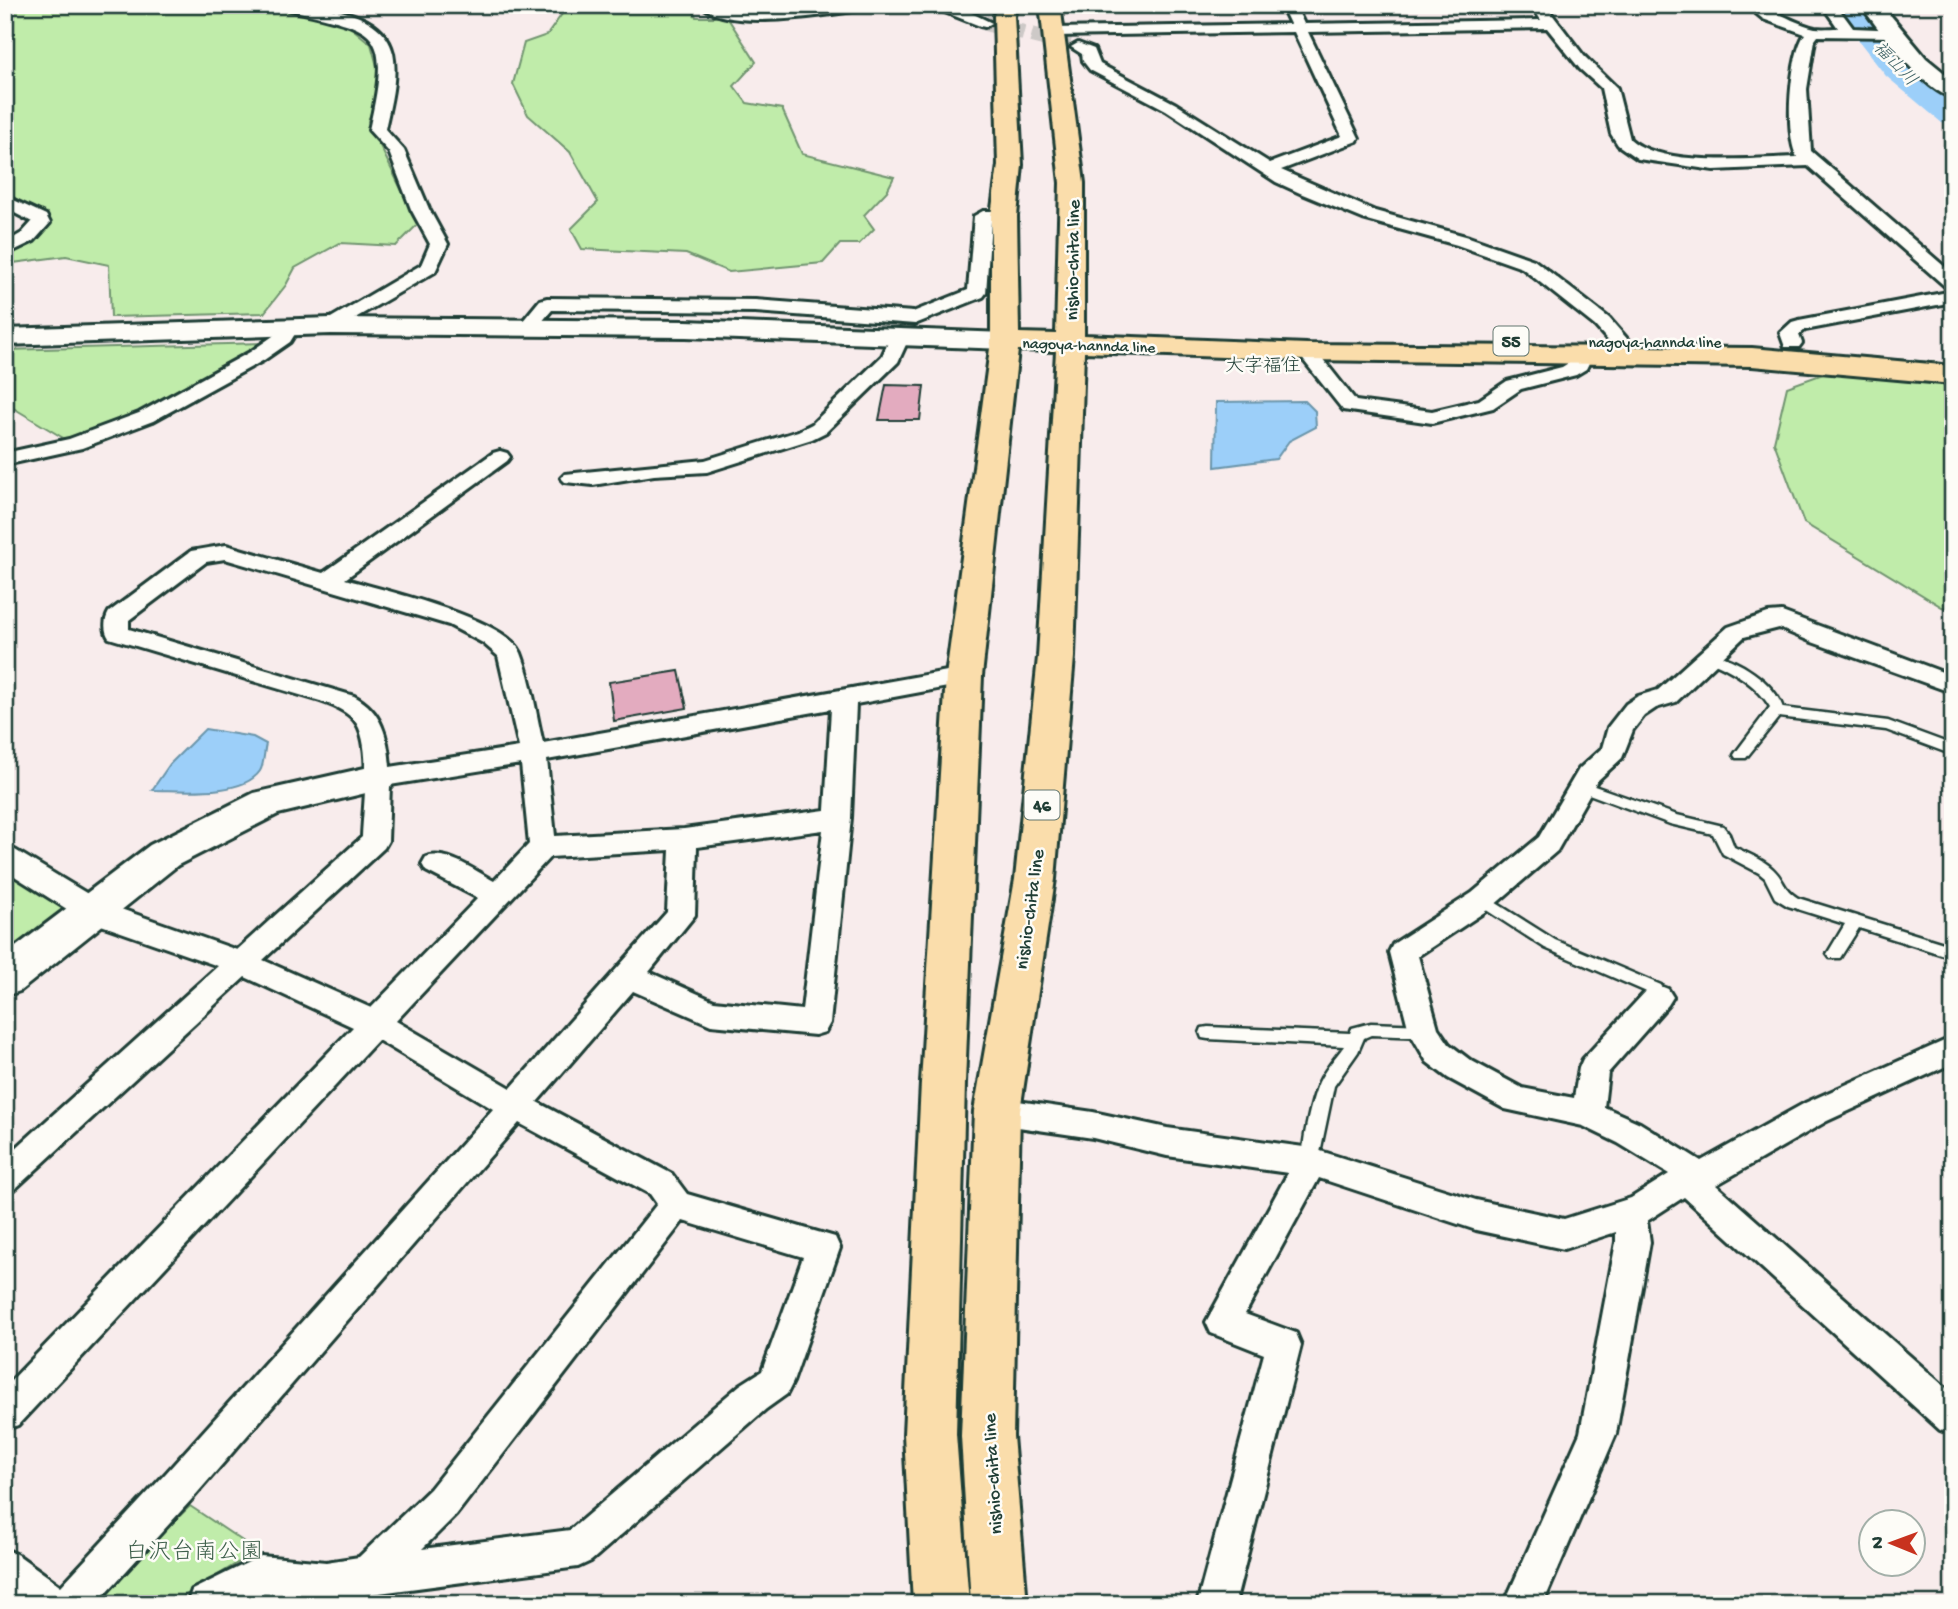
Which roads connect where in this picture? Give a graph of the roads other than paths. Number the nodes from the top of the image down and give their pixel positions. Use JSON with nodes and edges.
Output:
{"nodes":[{"id":1,"x":287,"y":5,"type":"edge"},
{"id":2,"x":709,"y":5,"type":"edge"},
{"id":3,"x":865,"y":5,"type":"edge"},
{"id":4,"x":933,"y":5,"type":"edge"},
{"id":5,"x":1288,"y":5,"type":"edge"},
{"id":6,"x":1538,"y":5,"type":"edge"},
{"id":7,"x":1753,"y":5,"type":"edge"},
{"id":8,"x":1829,"y":5,"type":"edge"},
{"id":9,"x":1871,"y":5,"type":"edge"},
{"id":10,"x":996,"y":14,"type":"edge"},
{"id":11,"x":1552,"y":24,"type":"junction"},
{"id":12,"x":1060,"y":28,"type":"edge"},
{"id":13,"x":1298,"y":28,"type":"junction"},
{"id":14,"x":1814,"y":32,"type":"junction"},
{"id":15,"x":1852,"y":33,"type":"junction"},
{"id":16,"x":1888,"y":34,"type":"junction"},
{"id":17,"x":1953,"y":91,"type":"edge"},
{"id":18,"x":1809,"y":161,"type":"junction"},
{"id":19,"x":1270,"y":169,"type":"junction"},
{"id":20,"x":5,"y":201,"type":"edge"},
{"id":21,"x":1004,"y":216,"type":"junction"},
{"id":22,"x":5,"y":250,"type":"edge"},
{"id":23,"x":1953,"y":284,"type":"edge"},
{"id":24,"x":1953,"y":296,"type":"edge"},
{"id":25,"x":331,"y":326,"type":"junction"},
{"id":26,"x":526,"y":328,"type":"junction"},
{"id":27,"x":289,"y":329,"type":"junction"},
{"id":28,"x":5,"y":337,"type":"edge"},
{"id":29,"x":899,"y":338,"type":"junction"},
{"id":30,"x":1070,"y":339,"type":"junction"},
{"id":31,"x":1005,"y":341,"type":"junction"},
{"id":32,"x":1619,"y":341,"type":"junction"},
{"id":33,"x":1792,"y":343,"type":"junction"},
{"id":34,"x":1307,"y":352,"type":"junction"},
{"id":35,"x":1953,"y":356,"type":"edge"},
{"id":36,"x":1582,"y":357,"type":"junction"},
{"id":37,"x":1953,"y":375,"type":"edge"},
{"id":38,"x":500,"y":457,"type":"dead end"},
{"id":39,"x":5,"y":459,"type":"edge"},
{"id":40,"x":572,"y":478,"type":"dead end"},
{"id":41,"x":326,"y":582,"type":"junction"},
{"id":42,"x":1710,"y":656,"type":"junction"},
{"id":43,"x":964,"y":676,"type":"junction"},
{"id":44,"x":1953,"y":685,"type":"edge"},
{"id":45,"x":844,"y":699,"type":"junction"},
{"id":46,"x":1776,"y":712,"type":"junction"},
{"id":47,"x":1953,"y":750,"type":"edge"},
{"id":48,"x":533,"y":752,"type":"junction"},
{"id":49,"x":1741,"y":755,"type":"dead end"},
{"id":50,"x":378,"y":778,"type":"junction"},
{"id":51,"x":1583,"y":787,"type":"junction"},
{"id":52,"x":838,"y":818,"type":"junction"},
{"id":53,"x":684,"y":839,"type":"junction"},
{"id":54,"x":543,"y":847,"type":"junction"},
{"id":55,"x":5,"y":857,"type":"edge"},
{"id":56,"x":436,"y":864,"type":"dead end"},
{"id":57,"x":497,"y":895,"type":"junction"},
{"id":58,"x":1482,"y":900,"type":"junction"},
{"id":59,"x":90,"y":910,"type":"junction"},
{"id":60,"x":1855,"y":921,"type":"junction"},
{"id":61,"x":1953,"y":952,"type":"edge"},
{"id":62,"x":1835,"y":954,"type":"dead end"},
{"id":63,"x":241,"y":963,"type":"junction"},
{"id":64,"x":629,"y":976,"type":"junction"},
{"id":65,"x":5,"y":979,"type":"edge"},
{"id":66,"x":1658,"y":997,"type":"joint"},
{"id":67,"x":374,"y":1023,"type":"junction"},
{"id":68,"x":1424,"y":1031,"type":"junction"},
{"id":69,"x":1209,"y":1033,"type":"dead end"},
{"id":70,"x":1355,"y":1040,"type":"junction"},
{"id":71,"x":1953,"y":1049,"type":"edge"},
{"id":72,"x":516,"y":1106,"type":"junction"},
{"id":73,"x":996,"y":1111,"type":"junction"},
{"id":74,"x":1587,"y":1114,"type":"junction"},
{"id":75,"x":1311,"y":1162,"type":"junction"},
{"id":76,"x":5,"y":1178,"type":"edge"},
{"id":77,"x":1695,"y":1180,"type":"junction"},
{"id":78,"x":676,"y":1205,"type":"junction"},
{"id":79,"x":1630,"y":1213,"type":"junction"},
{"id":80,"x":5,"y":1413,"type":"edge"},
{"id":81,"x":1953,"y":1418,"type":"edge"},
{"id":82,"x":5,"y":1568,"type":"edge"},
{"id":83,"x":368,"y":1575,"type":"junction"},
{"id":84,"x":52,"y":1604,"type":"edge"},
{"id":85,"x":71,"y":1604,"type":"edge"},
{"id":86,"x":206,"y":1604,"type":"edge"},
{"id":87,"x":941,"y":1604,"type":"edge"},
{"id":88,"x":999,"y":1604,"type":"edge"},
{"id":89,"x":1216,"y":1604,"type":"edge"},
{"id":90,"x":1523,"y":1604,"type":"edge"}],
"edges":[{"from":1,"to":25,"type":"street"},
{"from":2,"to":3,"type":"street"},
{"from":4,"to":10,"type":"street"},
{"from":5,"to":13,"type":"street"},
{"from":6,"to":11,"type":"street"},
{"from":7,"to":14,"type":"street"},
{"from":8,"to":15,"type":"street"},
{"from":9,"to":16,"type":"street"},
{"from":10,"to":21,"type":"main road"},
{"from":11,"to":13,"type":"street"},
{"from":11,"to":18,"type":"street"},
{"from":12,"to":13,"type":"street"},
{"from":12,"to":19,"type":"street"},
{"from":12,"to":30,"type":"main road","name":"nishio-chita line","number":"46"},
{"from":13,"to":19,"type":"street"},
{"from":14,"to":15,"type":"street"},
{"from":14,"to":18,"type":"street"},
{"from":15,"to":16,"type":"street"},
{"from":16,"to":17,"type":"street"},
{"from":18,"to":23,"type":"street"},
{"from":19,"to":32,"type":"street"},
{"from":20,"to":22,"type":"street"},
{"from":21,"to":26,"type":"street"},
{"from":21,"to":31,"type":"main road"},
{"from":24,"to":33,"type":"street"},
{"from":25,"to":26,"type":"street"},
{"from":25,"to":27,"type":"street"},
{"from":26,"to":29,"type":"street"},
{"from":27,"to":28,"type":"street"},
{"from":27,"to":39,"type":"street"},
{"from":29,"to":31,"type":"street"},
{"from":29,"to":40,"type":"street"},
{"from":30,"to":31,"type":"main road","name":"nagoya-hannda line","number":"55"},
{"from":30,"to":32,"type":"main road","name":"nagoya-hannda line","number":"55"},
{"from":30,"to":34,"type":"main road","name":"nagoya-hannda line","number":"55"},
{"from":30,"to":73,"type":"main road","name":"nishio-chita line","number":"46"},
{"from":31,"to":43,"type":"main road"},
{"from":32,"to":33,"type":"main road","name":"nagoya-hannda line","number":"55"},
{"from":33,"to":35,"type":"main road","name":"nagoya-hannda line","number":"55"},
{"from":34,"to":36,"type":"main road","name":"nagoya-hannda line","number":"55"},
{"from":34,"to":36,"type":"street"},
{"from":36,"to":37,"type":"main road","name":"nagoya-hannda line","number":"55"},
{"from":38,"to":41,"type":"street"},
{"from":41,"to":48,"type":"street"},
{"from":41,"to":50,"type":"street"},
{"from":42,"to":44,"type":"street"},
{"from":42,"to":46,"type":"lane"},
{"from":42,"to":51,"type":"street"},
{"from":43,"to":45,"type":"street"},
{"from":43,"to":87,"type":"main road"},
{"from":45,"to":48,"type":"street"},
{"from":45,"to":52,"type":"street"},
{"from":46,"to":47,"type":"lane"},
{"from":46,"to":49,"type":"lane"},
{"from":48,"to":50,"type":"street"},
{"from":48,"to":54,"type":"street"},
{"from":50,"to":59,"type":"street"},
{"from":50,"to":63,"type":"street"},
{"from":51,"to":58,"type":"street"},
{"from":51,"to":60,"type":"lane"},
{"from":52,"to":53,"type":"street"},
{"from":52,"to":64,"type":"street"},
{"from":53,"to":54,"type":"street"},
{"from":53,"to":64,"type":"street"},
{"from":54,"to":57,"type":"street"},
{"from":55,"to":59,"type":"street"},
{"from":56,"to":57,"type":"street"},
{"from":57,"to":67,"type":"street"},
{"from":58,"to":66,"type":"lane"},
{"from":58,"to":68,"type":"street"},
{"from":59,"to":63,"type":"street"},
{"from":59,"to":65,"type":"street"},
{"from":60,"to":61,"type":"lane"},
{"from":60,"to":62,"type":"lane"},
{"from":63,"to":67,"type":"street"},
{"from":63,"to":76,"type":"street"},
{"from":64,"to":72,"type":"street"},
{"from":66,"to":74,"type":"street"},
{"from":67,"to":72,"type":"street"},
{"from":67,"to":80,"type":"street"},
{"from":68,"to":70,"type":"lane"},
{"from":68,"to":74,"type":"street"},
{"from":69,"to":70,"type":"lane"},
{"from":70,"to":75,"type":"lane"},
{"from":71,"to":77,"type":"street"},
{"from":72,"to":78,"type":"street"},
{"from":72,"to":85,"type":"street"},
{"from":73,"to":75,"type":"street"},
{"from":73,"to":88,"type":"main road","name":"nishio-chita line","number":"46"},
{"from":74,"to":77,"type":"street"},
{"from":75,"to":79,"type":"street"},
{"from":75,"to":89,"type":"street"},
{"from":77,"to":79,"type":"street"},
{"from":77,"to":81,"type":"street"},
{"from":78,"to":83,"type":"street"},
{"from":78,"to":83,"type":"street"},
{"from":79,"to":90,"type":"street"},
{"from":82,"to":84,"type":"street"},
{"from":83,"to":86,"type":"street"}]}
